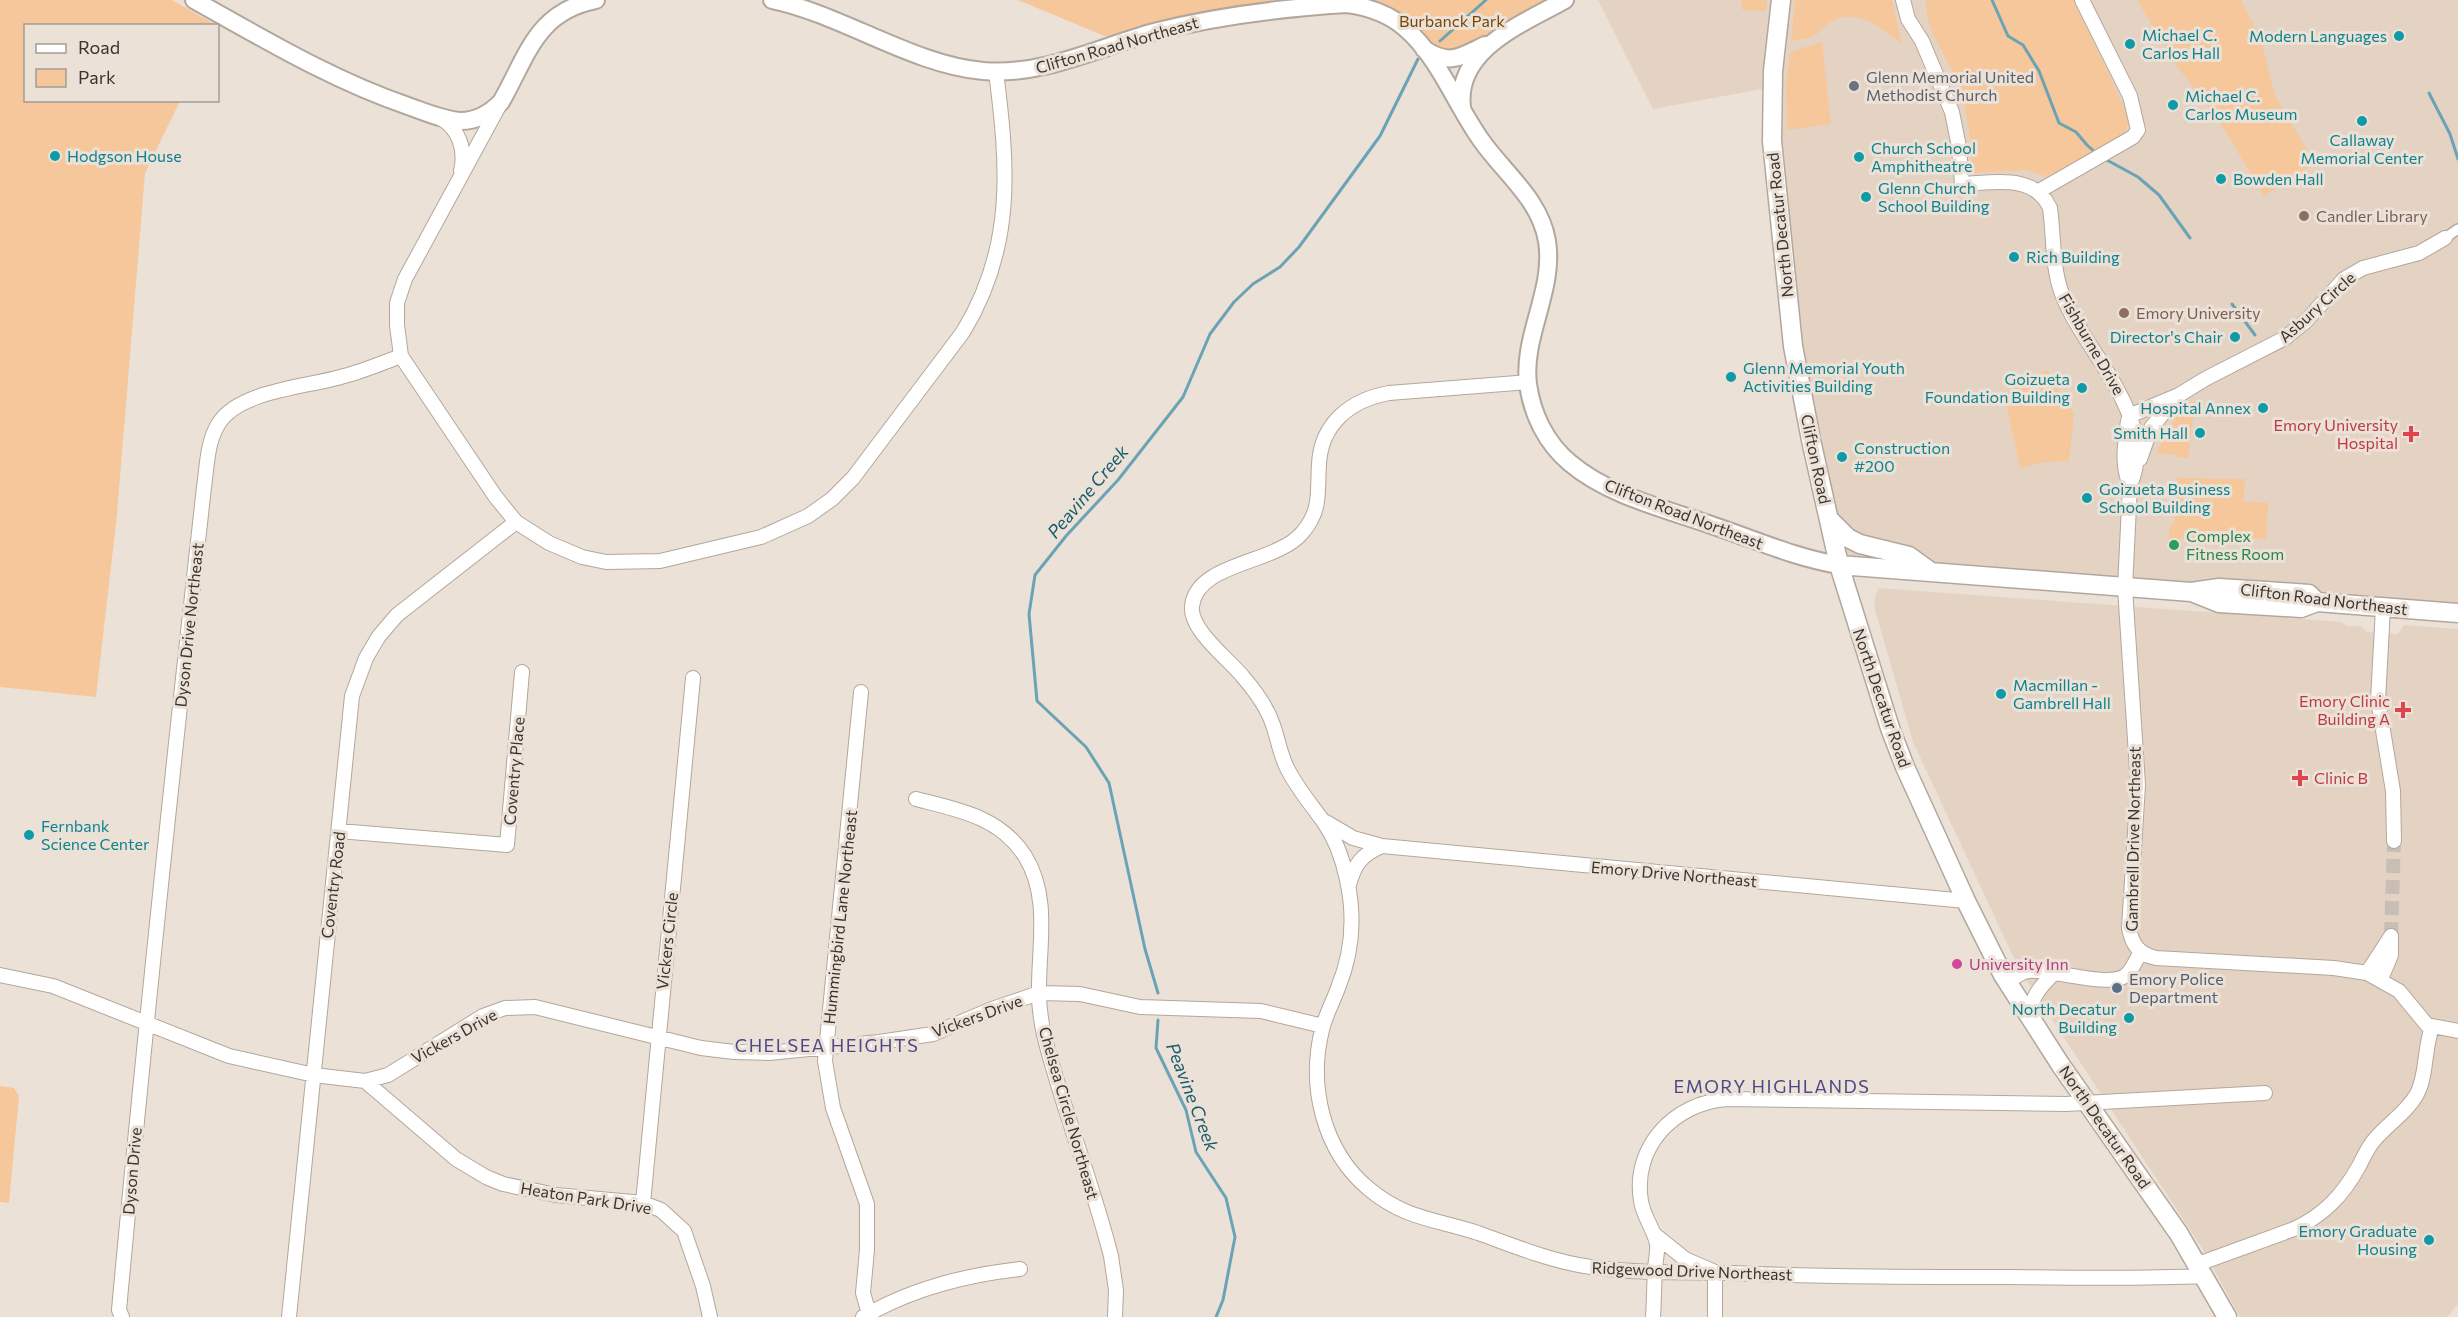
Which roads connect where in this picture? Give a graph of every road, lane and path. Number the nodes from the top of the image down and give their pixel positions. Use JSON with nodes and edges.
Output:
{"nodes":[{"id":1,"x":194,"y":0,"type":"edge"},
{"id":2,"x":596,"y":0,"type":"edge"},
{"id":3,"x":772,"y":0,"type":"edge"},
{"id":4,"x":1565,"y":0,"type":"edge"},
{"id":5,"x":1781,"y":0,"type":"edge"},
{"id":6,"x":1903,"y":0,"type":"edge"},
{"id":7,"x":2082,"y":0,"type":"edge"},
{"id":8,"x":1378,"y":5,"type":"edge"},
{"id":9,"x":1489,"y":44,"type":"junction"},
{"id":10,"x":1423,"y":49,"type":"junction"},
{"id":11,"x":996,"y":72,"type":"junction"},
{"id":12,"x":501,"y":102,"type":"junction"},
{"id":13,"x":1462,"y":107,"type":"junction"},
{"id":14,"x":435,"y":115,"type":"junction"},
{"id":15,"x":457,"y":183,"type":"junction"},
{"id":16,"x":2039,"y":191,"type":"junction"},
{"id":17,"x":2458,"y":229,"type":"edge"},
{"id":18,"x":2445,"y":238,"type":"joint"},
{"id":19,"x":1791,"y":324,"type":"joint"},
{"id":20,"x":401,"y":356,"type":"junction"},
{"id":21,"x":1528,"y":382,"type":"junction"},
{"id":22,"x":2179,"y":395,"type":"junction"},
{"id":23,"x":2129,"y":416,"type":"junction"},
{"id":24,"x":1815,"y":457,"type":"joint"},
{"id":25,"x":2133,"y":479,"type":"junction"},
{"id":26,"x":1829,"y":519,"type":"junction"},
{"id":27,"x":516,"y":522,"type":"junction"},
{"id":28,"x":1839,"y":566,"type":"junction"},
{"id":29,"x":1863,"y":567,"type":"junction"},
{"id":30,"x":1932,"y":573,"type":"junction"},
{"id":31,"x":1978,"y":577,"type":"junction"},
{"id":32,"x":2118,"y":587,"type":"junction"},
{"id":33,"x":2383,"y":608,"type":"junction"},
{"id":34,"x":2458,"y":613,"type":"edge"},
{"id":35,"x":522,"y":672,"type":"dead end"},
{"id":36,"x":693,"y":678,"type":"dead end"},
{"id":37,"x":861,"y":692,"type":"dead end"},
{"id":38,"x":916,"y":799,"type":"dead end"},
{"id":39,"x":1314,"y":810,"type":"junction"},
{"id":40,"x":339,"y":831,"type":"junction"},
{"id":41,"x":2394,"y":841,"type":"tunnel mouth"},
{"id":42,"x":1382,"y":846,"type":"junction"},
{"id":43,"x":1349,"y":886,"type":"junction"},
{"id":44,"x":1966,"y":901,"type":"junction"},
{"id":45,"x":2140,"y":953,"type":"junction"},
{"id":46,"x":2367,"y":973,"type":"junction"},
{"id":47,"x":2053,"y":974,"type":"junction"},
{"id":48,"x":0,"y":975,"type":"edge"},
{"id":49,"x":2380,"y":979,"type":"junction"},
{"id":50,"x":2007,"y":981,"type":"junction"},
{"id":51,"x":1039,"y":993,"type":"junction"},
{"id":52,"x":2030,"y":1018,"type":"junction"},
{"id":53,"x":146,"y":1024,"type":"junction"},
{"id":54,"x":1323,"y":1026,"type":"junction"},
{"id":55,"x":2432,"y":1027,"type":"junction"},
{"id":56,"x":2458,"y":1031,"type":"edge"},
{"id":57,"x":658,"y":1037,"type":"junction"},
{"id":58,"x":826,"y":1048,"type":"junction"},
{"id":59,"x":314,"y":1076,"type":"junction"},
{"id":60,"x":364,"y":1081,"type":"junction"},
{"id":61,"x":2265,"y":1093,"type":"dead end"},
{"id":62,"x":2089,"y":1103,"type":"junction"},
{"id":63,"x":643,"y":1203,"type":"junction"},
{"id":64,"x":1653,"y":1233,"type":"junction"},
{"id":65,"x":1020,"y":1269,"type":"dead end"},
{"id":66,"x":2202,"y":1270,"type":"junction"},
{"id":67,"x":1655,"y":1271,"type":"junction"},
{"id":68,"x":1715,"y":1272,"type":"junction"},
{"id":69,"x":866,"y":1316,"type":"edge"},
{"id":70,"x":122,"y":1317,"type":"edge"},
{"id":71,"x":289,"y":1317,"type":"edge"},
{"id":72,"x":710,"y":1317,"type":"edge"},
{"id":73,"x":1115,"y":1317,"type":"edge"},
{"id":74,"x":1653,"y":1317,"type":"edge"},
{"id":75,"x":1715,"y":1317,"type":"edge"},
{"id":76,"x":2227,"y":1317,"type":"edge"}],
"edges":[{"from":1,"to":14,"type":"street"},
{"from":2,"to":12,"type":"street"},
{"from":3,"to":11,"type":"street","name":"Clifton Road Northeast"},
{"from":4,"to":9,"type":"street"},
{"from":5,"to":19,"type":"main road","name":"North Decatur Road"},
{"from":6,"to":16,"type":"street"},
{"from":7,"to":16,"type":"street"},
{"from":8,"to":10,"type":"street","name":"Clifton Road Northeast"},
{"from":8,"to":11,"type":"street","name":"Clifton Road Northeast"},
{"from":9,"to":10,"type":"street"},
{"from":9,"to":13,"type":"street"},
{"from":10,"to":13,"type":"street","name":"Clifton Road Northeast"},
{"from":11,"to":27,"type":"street"},
{"from":12,"to":14,"type":"street"},
{"from":12,"to":15,"type":"street"},
{"from":13,"to":21,"type":"street","name":"Clifton Road Northeast"},
{"from":14,"to":15,"type":"street"},
{"from":15,"to":20,"type":"street"},
{"from":16,"to":23,"type":"street","name":"Fishburne Drive"},
{"from":17,"to":18,"type":"street","name":"Asbury Circle"},
{"from":18,"to":22,"type":"street","name":"Asbury Circle"},
{"from":19,"to":24,"type":"main road","name":"Clifton Road"},
{"from":20,"to":27,"type":"street"},
{"from":20,"to":53,"type":"street","name":"Dyson Drive Northeast"},
{"from":21,"to":28,"type":"street","name":"Clifton Road Northeast"},
{"from":21,"to":39,"type":"street","name":"Ridgewood Drive Northeast"},
{"from":22,"to":23,"type":"street","name":"Asbury Circle"},
{"from":22,"to":25,"type":"street","name":"Asbury Circle"},
{"from":23,"to":25,"type":"street","name":"Fishburne Drive"},
{"from":24,"to":26,"type":"main road","name":"North Decatur Road"},
{"from":25,"to":32,"type":"street","name":"Fishburne Drive"},
{"from":26,"to":28,"type":"main road","name":"North Decatur Road"},
{"from":26,"to":30,"type":"main road"},
{"from":27,"to":40,"type":"street","name":"Coventry Road"},
{"from":28,"to":29,"type":"main road"},
{"from":28,"to":44,"type":"main road","name":"North Decatur Road"},
{"from":29,"to":30,"type":"main road"},
{"from":29,"to":31,"type":"main road"},
{"from":30,"to":31,"type":"main road"},
{"from":31,"to":32,"type":"main road"},
{"from":32,"to":33,"type":"main road","name":"Clifton Road Northeast"},
{"from":32,"to":45,"type":"street","name":"Gambrell Drive Northeast"},
{"from":33,"to":34,"type":"main road","name":"Clifton Road Northeast"},
{"from":33,"to":41,"type":"street"},
{"from":35,"to":40,"type":"street","name":"Coventry Place"},
{"from":36,"to":57,"type":"street","name":"Vickers Circle"},
{"from":37,"to":58,"type":"street","name":"Hummingbird Lane Northeast"},
{"from":38,"to":51,"type":"street","name":"Chelsea Circle Northeast"},
{"from":39,"to":42,"type":"street","name":"Emory Drive Northeast"},
{"from":39,"to":43,"type":"street","name":"Ridgewood Drive Northeast"},
{"from":40,"to":59,"type":"street","name":"Coventry Road"},
{"from":42,"to":43,"type":"street"},
{"from":42,"to":44,"type":"street","name":"Emory Drive Northeast"},
{"from":43,"to":54,"type":"street","name":"Ridgewood Drive Northeast"},
{"from":44,"to":50,"type":"main road","name":"North Decatur Road"},
{"from":45,"to":46,"type":"street","name":"Gambrell Drive Northeast"},
{"from":45,"to":47,"type":"street"},
{"from":46,"to":49,"type":"street","name":"Gambrell Drive Northeast"},
{"from":46,"to":49,"type":"street"},
{"from":47,"to":50,"type":"street"},
{"from":47,"to":52,"type":"street"},
{"from":48,"to":53,"type":"street"},
{"from":49,"to":55,"type":"street","name":"Gambrell Drive Northeast"},
{"from":50,"to":52,"type":"main road","name":"North Decatur Road"},
{"from":51,"to":54,"type":"street","name":"Vickers Drive"},
{"from":51,"to":58,"type":"street","name":"Vickers Drive"},
{"from":51,"to":73,"type":"street","name":"Chelsea Circle Northeast"},
{"from":52,"to":62,"type":"main road","name":"North Decatur Road"},
{"from":53,"to":59,"type":"street"},
{"from":53,"to":70,"type":"street","name":"Dyson Drive"},
{"from":54,"to":67,"type":"street","name":"Ridgewood Drive Northeast"},
{"from":55,"to":56,"type":"street"},
{"from":55,"to":66,"type":"street","name":"Ridgewood Drive Northeast"},
{"from":57,"to":58,"type":"street","name":"Vickers Drive"},
{"from":57,"to":60,"type":"street","name":"Vickers Drive"},
{"from":57,"to":63,"type":"street","name":"Vickers Circle"},
{"from":58,"to":69,"type":"street","name":"Hummingbird Lane Northeast"},
{"from":59,"to":60,"type":"street"},
{"from":59,"to":71,"type":"street","name":"Coventry Road"},
{"from":60,"to":63,"type":"street","name":"Heaton Park Drive"},
{"from":61,"to":62,"type":"street"},
{"from":62,"to":64,"type":"street"},
{"from":62,"to":66,"type":"main road","name":"North Decatur Road"},
{"from":63,"to":72,"type":"street","name":"Heaton Park Drive"},
{"from":64,"to":67,"type":"street"},
{"from":64,"to":68,"type":"street"},
{"from":65,"to":69,"type":"street"},
{"from":66,"to":68,"type":"street","name":"Ridgewood Drive Northeast"},
{"from":66,"to":76,"type":"main road","name":"North Decatur Road"},
{"from":67,"to":68,"type":"street","name":"Ridgewood Drive Northeast"},
{"from":67,"to":74,"type":"street"},
{"from":68,"to":75,"type":"street"}]}
